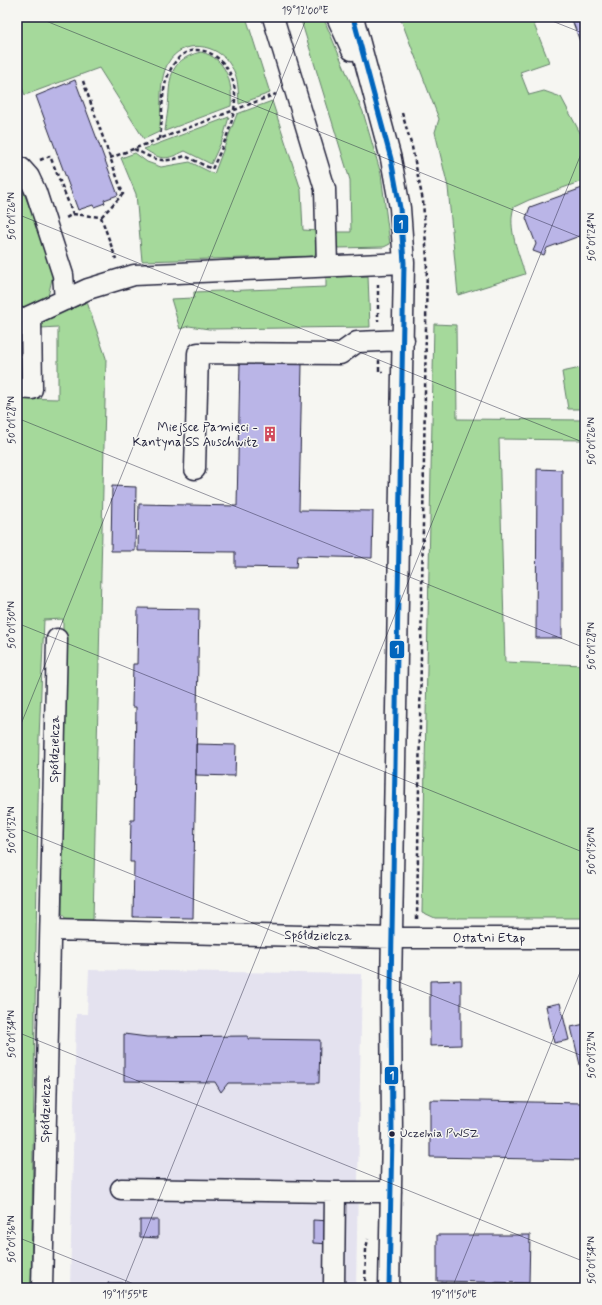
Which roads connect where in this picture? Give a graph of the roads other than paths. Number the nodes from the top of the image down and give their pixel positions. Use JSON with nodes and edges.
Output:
{"nodes":[{"id":1,"x":273,"y":17,"type":"edge"},
{"id":2,"x":337,"y":17,"type":"edge"},
{"id":3,"x":353,"y":17,"type":"edge"},
{"id":4,"x":373,"y":94,"type":"junction"},
{"id":5,"x":17,"y":167,"type":"edge"},
{"id":6,"x":404,"y":263,"type":"junction"},
{"id":7,"x":327,"y":265,"type":"junction"},
{"id":8,"x":65,"y":300,"type":"junction"},
{"id":9,"x":24,"y":320,"type":"edge"},
{"id":10,"x":404,"y":340,"type":"junction"},
{"id":11,"x":17,"y":388,"type":"edge"},
{"id":12,"x":195,"y":469,"type":"dead end"},
{"id":13,"x":58,"y":639,"type":"dead end"},
{"id":14,"x":51,"y":930,"type":"junction"},
{"id":15,"x":393,"y":938,"type":"junction"},
{"id":16,"x":585,"y":938,"type":"edge"},
{"id":17,"x":121,"y":1189,"type":"dead end"},
{"id":18,"x":335,"y":1192,"type":"junction"},
{"id":19,"x":391,"y":1192,"type":"junction"},
{"id":20,"x":42,"y":1288,"type":"edge"},
{"id":21,"x":334,"y":1288,"type":"edge"},
{"id":22,"x":389,"y":1288,"type":"edge"}],
"edges":[{"from":1,"to":7,"type":"street"},
{"from":2,"to":4,"type":"street"},
{"from":3,"to":4,"type":"street"},
{"from":4,"to":6,"type":"street"},
{"from":5,"to":8,"type":"street"},
{"from":6,"to":7,"type":"street"},
{"from":6,"to":10,"type":"street"},
{"from":7,"to":8,"type":"street"},
{"from":8,"to":9,"type":"street"},
{"from":9,"to":11,"type":"street"},
{"from":10,"to":12,"type":"street"},
{"from":10,"to":15,"type":"street"},
{"from":13,"to":14,"type":"street","name":"Spółdzielcza"},
{"from":14,"to":15,"type":"street","name":"Spółdzielcza"},
{"from":14,"to":20,"type":"street","name":"Spółdzielcza"},
{"from":15,"to":16,"type":"street","name":"Ostatni Etap"},
{"from":15,"to":19,"type":"street"},
{"from":17,"to":18,"type":"street"},
{"from":18,"to":19,"type":"street"},
{"from":18,"to":21,"type":"street"},
{"from":19,"to":22,"type":"street"}]}
